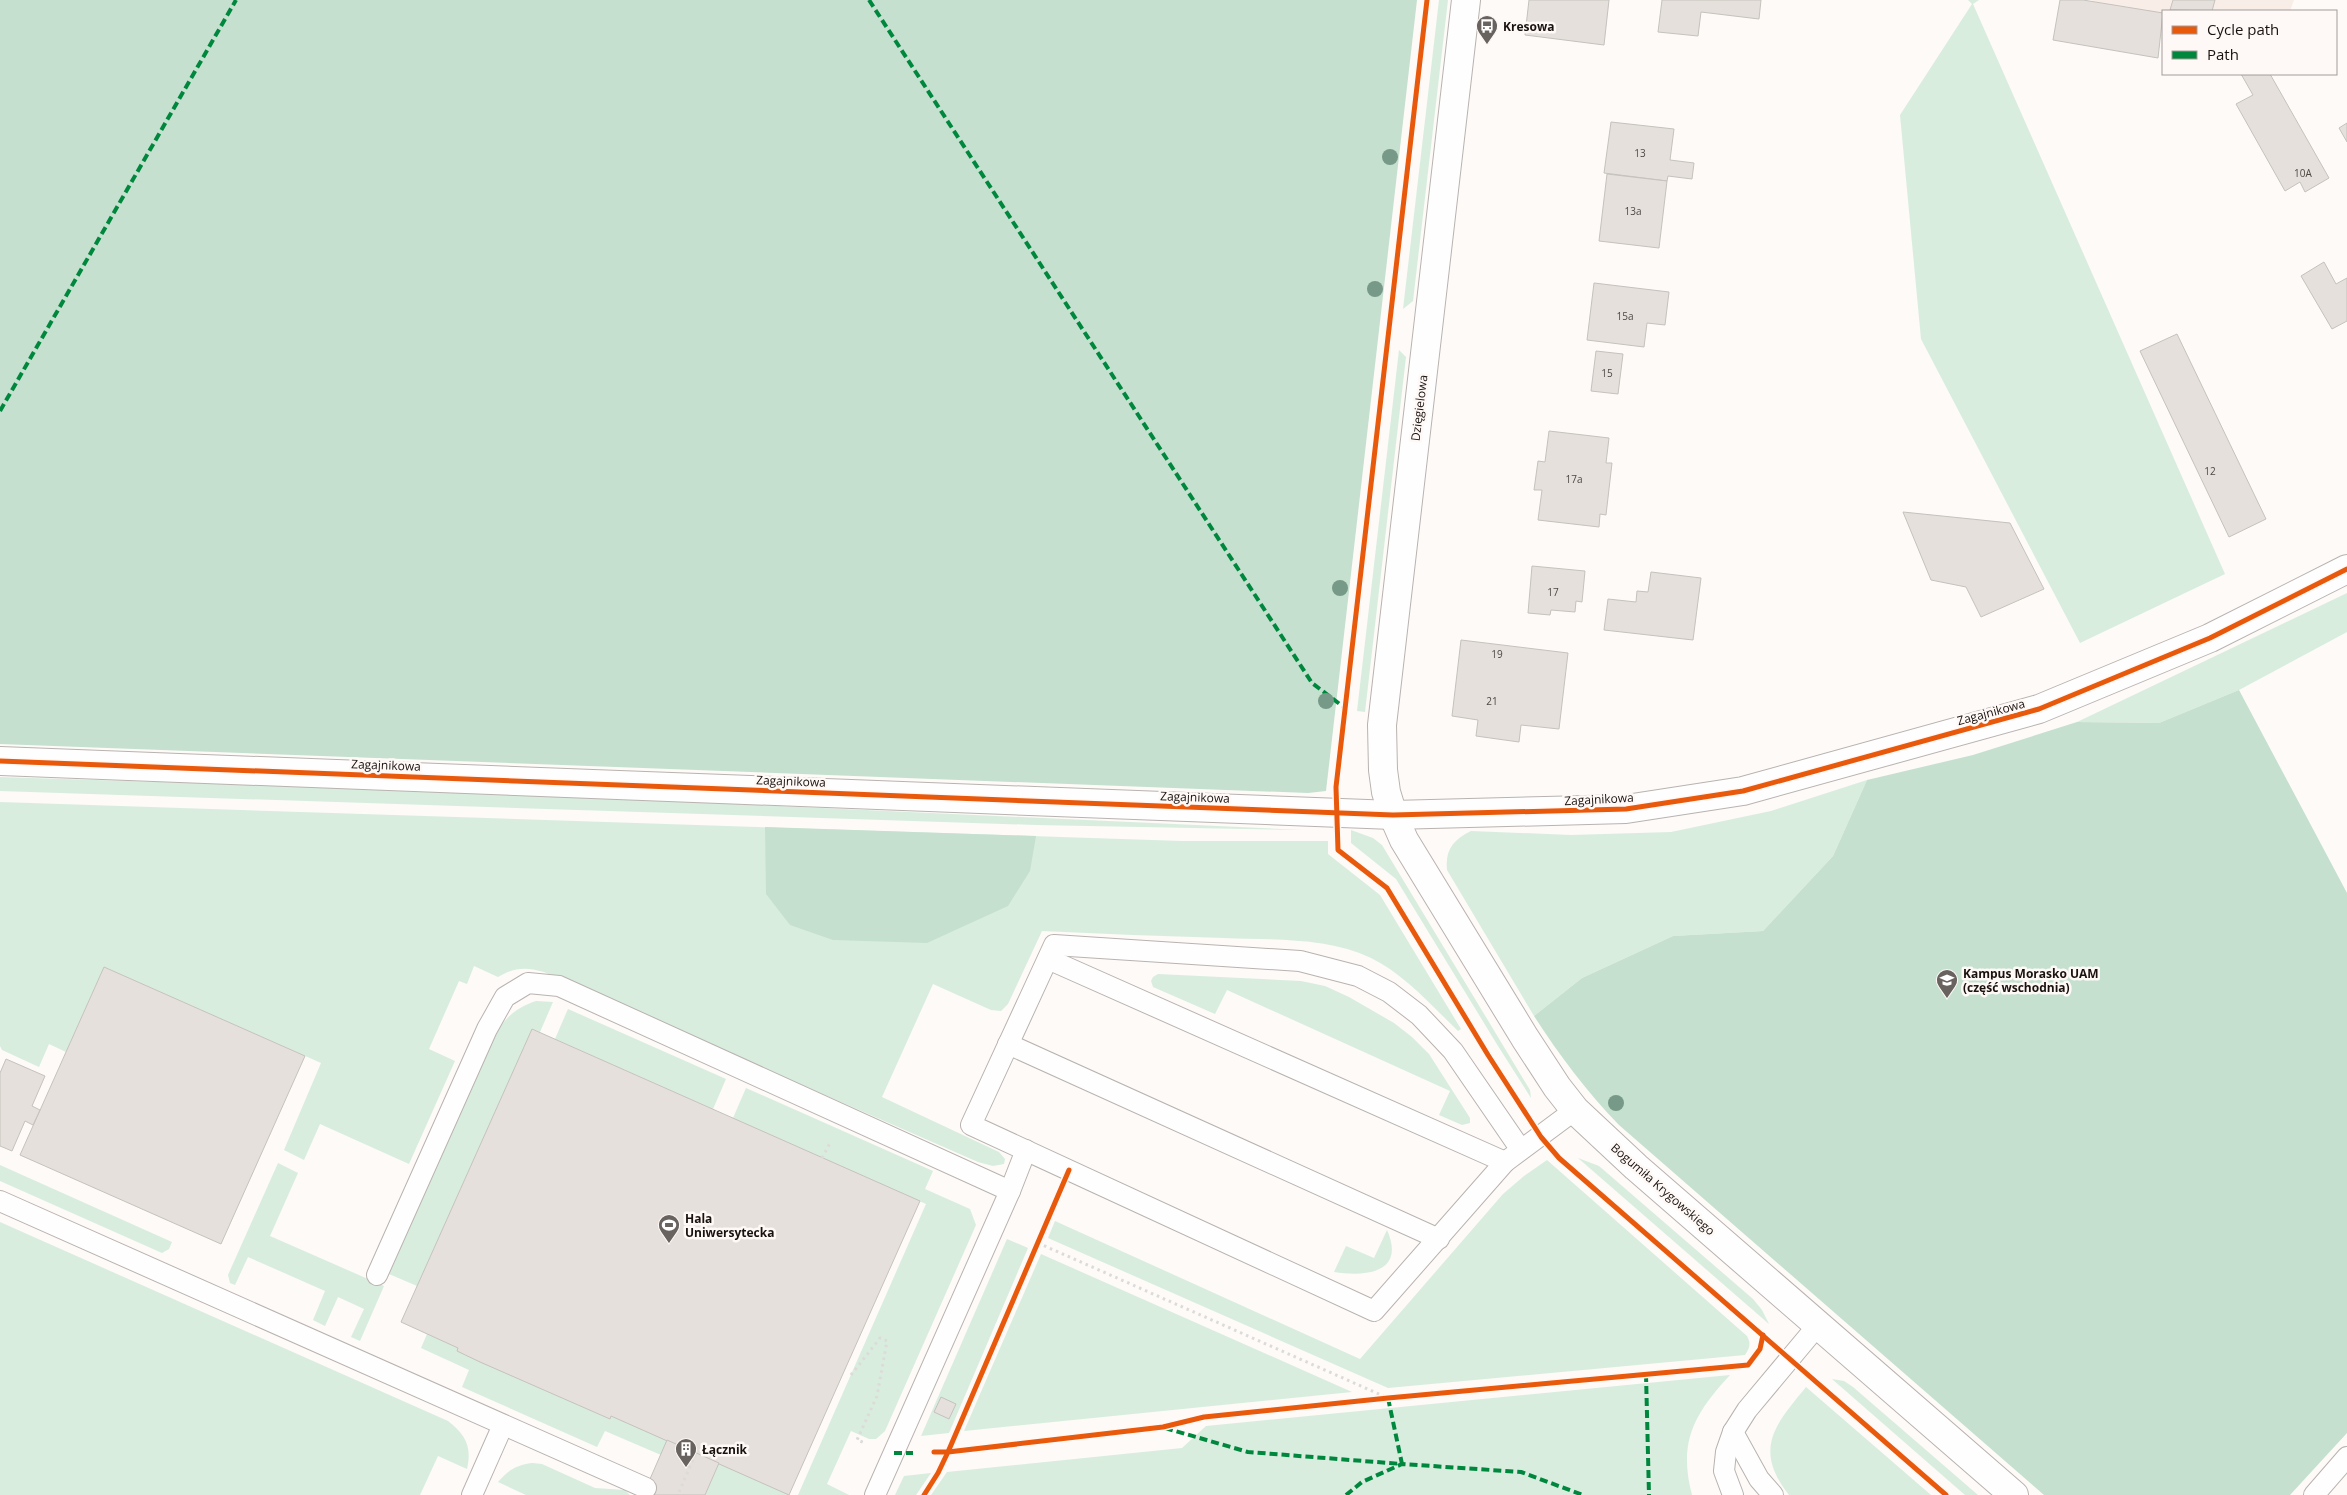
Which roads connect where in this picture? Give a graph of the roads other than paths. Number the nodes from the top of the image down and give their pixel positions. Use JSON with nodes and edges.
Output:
{"nodes":[{"id":1,"x":1466,"y":0,"type":"edge"},
{"id":2,"x":2347,"y":569,"type":"edge"},
{"id":3,"x":0,"y":760,"type":"edge"},
{"id":4,"x":1393,"y":815,"type":"junction"},
{"id":5,"x":1048,"y":959,"type":"junction"},
{"id":6,"x":1008,"y":1044,"type":"junction"},
{"id":7,"x":1575,"y":1110,"type":"junction"},
{"id":8,"x":1026,"y":1150,"type":"junction"},
{"id":9,"x":1521,"y":1150,"type":"junction"},
{"id":10,"x":1505,"y":1162,"type":"junction"},
{"id":11,"x":1010,"y":1191,"type":"junction"},
{"id":12,"x":0,"y":1201,"type":"edge"},
{"id":13,"x":1439,"y":1239,"type":"junction"},
{"id":14,"x":376,"y":1274,"type":"dead end"},
{"id":15,"x":1818,"y":1325,"type":"junction"},
{"id":16,"x":503,"y":1425,"type":"junction"},
{"id":17,"x":1732,"y":1432,"type":"junction"},
{"id":18,"x":2347,"y":1457,"type":"edge"},
{"id":19,"x":646,"y":1488,"type":"dead end"},
{"id":20,"x":472,"y":1495,"type":"edge"},
{"id":21,"x":875,"y":1495,"type":"edge"},
{"id":22,"x":1733,"y":1495,"type":"edge"},
{"id":23,"x":1773,"y":1495,"type":"edge"},
{"id":24,"x":2014,"y":1495,"type":"edge"},
{"id":25,"x":2314,"y":1495,"type":"edge"}],
"edges":[{"from":1,"to":4,"type":"street","name":"Dzięgielowa"},
{"from":2,"to":4,"type":"street","name":"Zagajnikowa"},
{"from":3,"to":4,"type":"street","name":"Zagajnikowa"},
{"from":4,"to":7,"type":"street","name":"Bogumiła Krygowskiego"},
{"from":5,"to":6,"type":"lane"},
{"from":5,"to":9,"type":"lane"},
{"from":5,"to":10,"type":"lane"},
{"from":6,"to":8,"type":"lane"},
{"from":6,"to":13,"type":"lane"},
{"from":7,"to":9,"type":"lane"},
{"from":7,"to":15,"type":"street","name":"Bogumiła Krygowskiego"},
{"from":8,"to":11,"type":"lane"},
{"from":8,"to":13,"type":"lane"},
{"from":9,"to":10,"type":"lane"},
{"from":10,"to":13,"type":"lane"},
{"from":11,"to":14,"type":"lane"},
{"from":11,"to":21,"type":"lane"},
{"from":12,"to":16,"type":"lane"},
{"from":15,"to":17,"type":"lane"},
{"from":15,"to":24,"type":"street","name":"Bogumiła Krygowskiego"},
{"from":16,"to":19,"type":"lane"},
{"from":16,"to":20,"type":"lane"},
{"from":17,"to":22,"type":"lane"},
{"from":17,"to":23,"type":"lane"},
{"from":18,"to":25,"type":"lane"}]}
